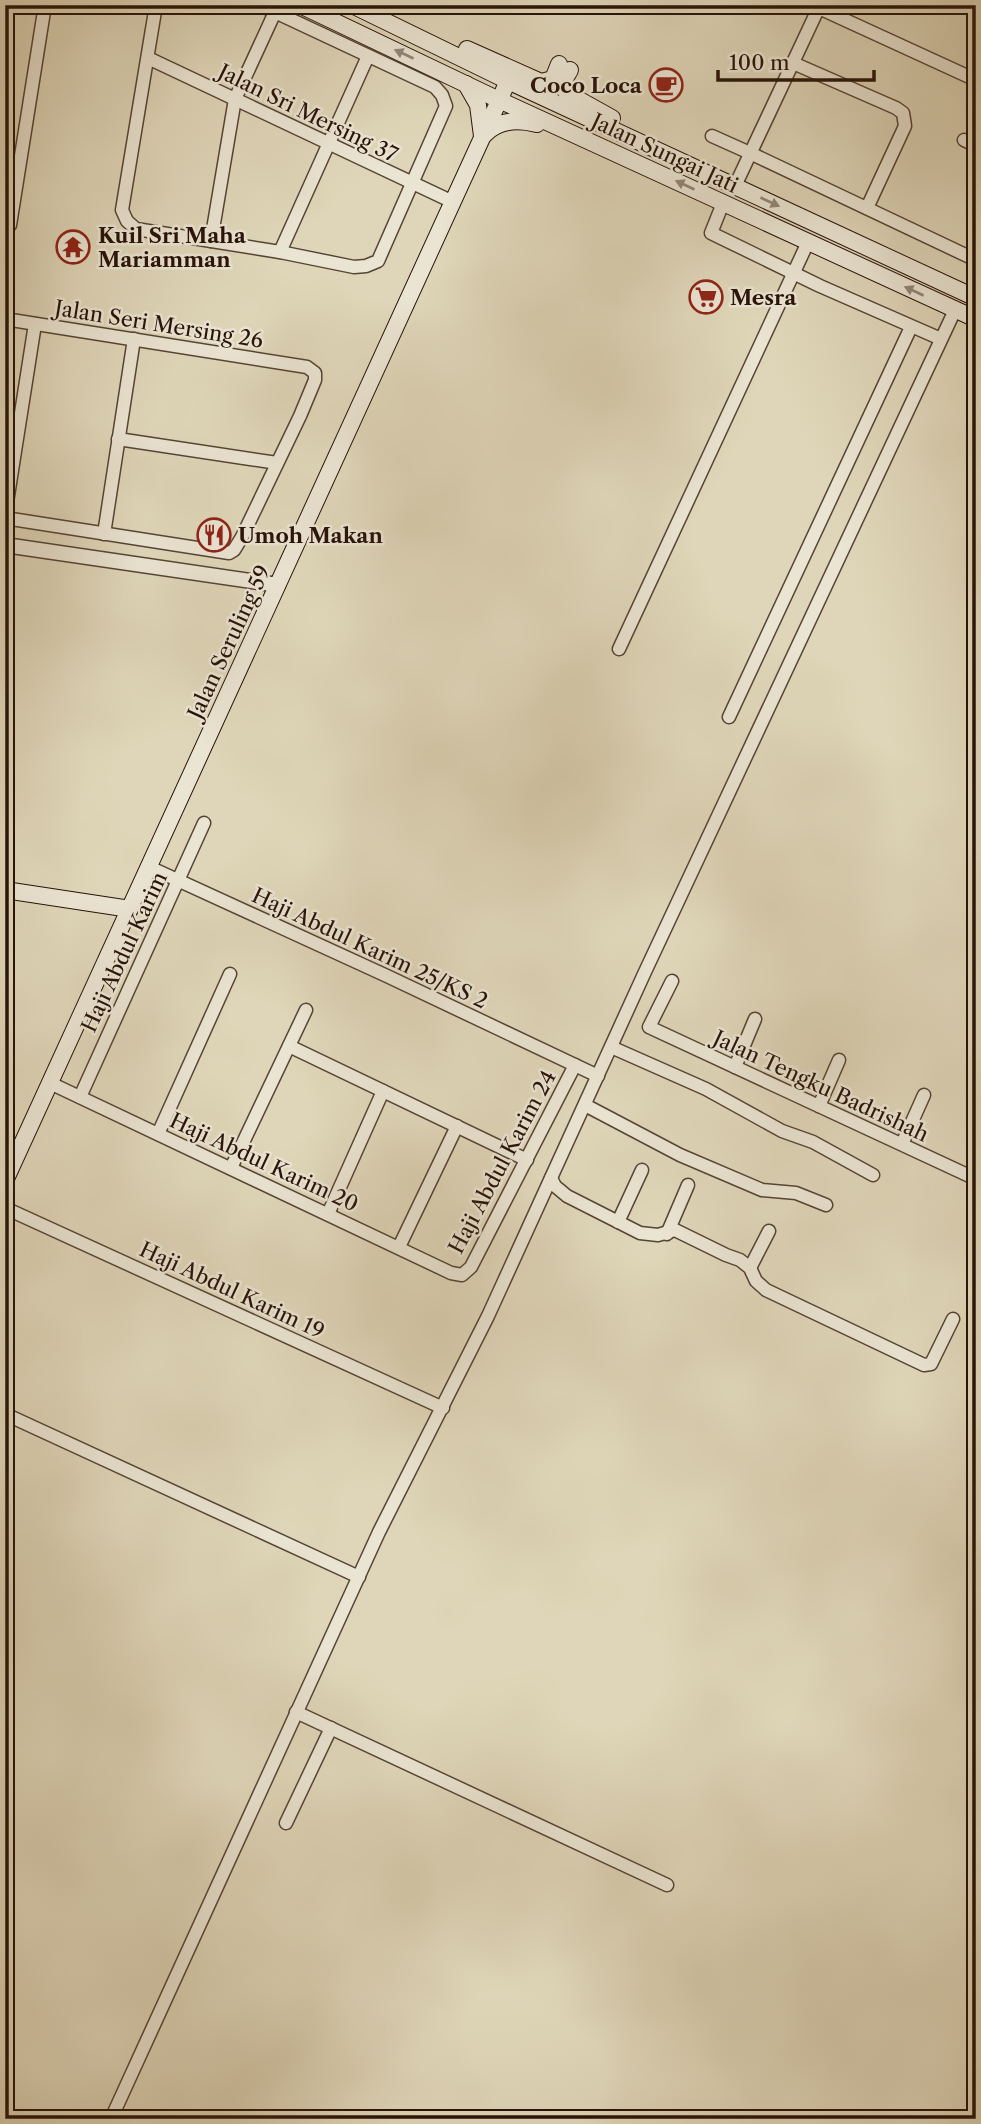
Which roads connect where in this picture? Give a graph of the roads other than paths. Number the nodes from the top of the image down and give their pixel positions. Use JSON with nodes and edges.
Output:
{"nodes":[{"id":1,"x":45,"y":5,"type":"edge"},
{"id":2,"x":156,"y":5,"type":"edge"},
{"id":3,"x":260,"y":5,"type":"edge"},
{"id":4,"x":300,"y":5,"type":"edge"},
{"id":5,"x":354,"y":6,"type":"edge"},
{"id":6,"x":820,"y":7,"type":"edge"},
{"id":7,"x":275,"y":12,"type":"junction"},
{"id":8,"x":444,"y":49,"type":"junction"},
{"id":9,"x":368,"y":55,"type":"junction"},
{"id":10,"x":148,"y":58,"type":"junction"},
{"id":11,"x":793,"y":63,"type":"junction"},
{"id":12,"x":976,"y":80,"type":"edge"},
{"id":13,"x":508,"y":81,"type":"junction"},
{"id":14,"x":466,"y":83,"type":"junction"},
{"id":15,"x":235,"y":99,"type":"junction"},
{"id":16,"x":499,"y":100,"type":"junction"},
{"id":17,"x":573,"y":134,"type":"junction"},
{"id":18,"x":712,"y":136,"type":"dead end"},
{"id":19,"x":630,"y":137,"type":"junction"},
{"id":20,"x":482,"y":138,"type":"junction"},
{"id":21,"x":328,"y":144,"type":"junction"},
{"id":22,"x":750,"y":153,"type":"junction"},
{"id":23,"x":411,"y":184,"type":"junction"},
{"id":24,"x":735,"y":186,"type":"junction"},
{"id":25,"x":453,"y":202,"type":"junction"},
{"id":26,"x":723,"y":203,"type":"junction"},
{"id":27,"x":867,"y":208,"type":"junction"},
{"id":28,"x":6,"y":230,"type":"edge"},
{"id":29,"x":211,"y":241,"type":"junction"},
{"id":30,"x":808,"y":242,"type":"junction"},
{"id":31,"x":279,"y":252,"type":"junction"},
{"id":32,"x":976,"y":260,"type":"edge"},
{"id":33,"x":794,"y":273,"type":"junction"},
{"id":34,"x":976,"y":298,"type":"edge"},
{"id":35,"x":955,"y":310,"type":"junction"},
{"id":36,"x":5,"y":319,"type":"edge"},
{"id":37,"x":976,"y":319,"type":"edge"},
{"id":38,"x":35,"y":324,"type":"junction"},
{"id":39,"x":911,"y":327,"type":"junction"},
{"id":40,"x":941,"y":339,"type":"junction"},
{"id":41,"x":134,"y":340,"type":"junction"},
{"id":42,"x":5,"y":416,"type":"edge"},
{"id":43,"x":20,"y":418,"type":"junction"},
{"id":44,"x":118,"y":439,"type":"junction"},
{"id":45,"x":277,"y":463,"type":"junction"},
{"id":46,"x":5,"y":517,"type":"edge"},
{"id":47,"x":104,"y":534,"type":"junction"},
{"id":48,"x":5,"y":545,"type":"edge"},
{"id":49,"x":278,"y":585,"type":"junction"},
{"id":50,"x":619,"y":649,"type":"dead end"},
{"id":51,"x":729,"y":717,"type":"dead end"},
{"id":52,"x":204,"y":823,"type":"dead end"},
{"id":53,"x":149,"y":867,"type":"junction"},
{"id":54,"x":178,"y":880,"type":"junction"},
{"id":55,"x":5,"y":890,"type":"edge"},
{"id":56,"x":130,"y":909,"type":"junction"},
{"id":57,"x":230,"y":974,"type":"dead end"},
{"id":58,"x":672,"y":981,"type":"dead end"},
{"id":59,"x":306,"y":1010,"type":"dead end"},
{"id":60,"x":755,"y":1019,"type":"dead end"},
{"id":61,"x":289,"y":1046,"type":"junction"},
{"id":62,"x":611,"y":1047,"type":"junction"},
{"id":63,"x":839,"y":1060,"type":"dead end"},
{"id":64,"x":575,"y":1065,"type":"junction"},
{"id":65,"x":735,"y":1067,"type":"junction"},
{"id":66,"x":598,"y":1076,"type":"junction"},
{"id":67,"x":50,"y":1083,"type":"junction"},
{"id":68,"x":383,"y":1091,"type":"junction"},
{"id":69,"x":924,"y":1095,"type":"dead end"},
{"id":70,"x":80,"y":1097,"type":"junction"},
{"id":71,"x":585,"y":1105,"type":"junction"},
{"id":72,"x":819,"y":1106,"type":"junction"},
{"id":73,"x":457,"y":1126,"type":"junction"},
{"id":74,"x":158,"y":1134,"type":"junction"},
{"id":75,"x":902,"y":1144,"type":"junction"},
{"id":76,"x":527,"y":1160,"type":"junction"},
{"id":77,"x":231,"y":1168,"type":"junction"},
{"id":78,"x":642,"y":1170,"type":"dead end"},
{"id":79,"x":873,"y":1175,"type":"dead end"},
{"id":80,"x":551,"y":1178,"type":"junction"},
{"id":81,"x":976,"y":1179,"type":"edge"},
{"id":82,"x":5,"y":1181,"type":"edge"},
{"id":83,"x":688,"y":1185,"type":"dead end"},
{"id":84,"x":827,"y":1205,"type":"dead end"},
{"id":85,"x":5,"y":1208,"type":"edge"},
{"id":86,"x":328,"y":1214,"type":"junction"},
{"id":87,"x":618,"y":1222,"type":"junction"},
{"id":88,"x":769,"y":1231,"type":"dead end"},
{"id":89,"x":667,"y":1234,"type":"junction"},
{"id":90,"x":400,"y":1247,"type":"junction"},
{"id":91,"x":750,"y":1268,"type":"junction"},
{"id":92,"x":462,"y":1275,"type":"joint"},
{"id":93,"x":953,"y":1319,"type":"dead end"},
{"id":94,"x":443,"y":1408,"type":"junction"},
{"id":95,"x":5,"y":1414,"type":"edge"},
{"id":96,"x":359,"y":1577,"type":"junction"},
{"id":97,"x":296,"y":1712,"type":"junction"},
{"id":98,"x":331,"y":1728,"type":"junction"},
{"id":99,"x":286,"y":1823,"type":"dead end"},
{"id":100,"x":667,"y":1885,"type":"dead end"},
{"id":101,"x":111,"y":2119,"type":"edge"}],
"edges":[{"from":1,"to":28,"type":"street"},
{"from":2,"to":10,"type":"street"},
{"from":3,"to":7,"type":"street"},
{"from":14,"to":4,"type":"main road","name":"Jalan Sungai Jati","one_way":true},
{"from":5,"to":8,"type":"main road","name":"Jalan Sungai Jati"},
{"from":6,"to":11,"type":"street"},
{"from":6,"to":12,"type":"street"},
{"from":7,"to":9,"type":"street"},
{"from":7,"to":15,"type":"street"},
{"from":8,"to":13,"type":"main road","name":"Jalan Sungai Jati"},
{"from":8,"to":19,"type":"main road"},
{"from":9,"to":21,"type":"street"},
{"from":9,"to":23,"type":"street"},
{"from":10,"to":15,"type":"street","name":"Jalan Sri Mersing 37"},
{"from":10,"to":29,"type":"street"},
{"from":11,"to":22,"type":"street"},
{"from":11,"to":27,"type":"street"},
{"from":13,"to":16,"type":"main road","name":"Jalan Seruling 59"},
{"from":13,"to":19,"type":"main road","name":"Jalan Sungai Jati"},
{"from":14,"to":16,"type":"main road","name":"Jalan Sungai Jati"},
{"from":14,"to":20,"type":"main road"},
{"from":15,"to":21,"type":"street","name":"Jalan Sri Mersing 37"},
{"from":15,"to":29,"type":"street"},
{"from":16,"to":17,"type":"main road","name":"Jalan Sungai Jati"},
{"from":16,"to":20,"type":"main road","name":"Jalan Seruling 59"},
{"from":17,"to":20,"type":"main road"},
{"from":26,"to":17,"type":"main road","name":"Jalan Sungai Jati","one_way":true},
{"from":18,"to":22,"type":"street"},
{"from":19,"to":24,"type":"main road","name":"Jalan Sungai Jati"},
{"from":20,"to":25,"type":"main road","name":"Jalan Seruling 59"},
{"from":21,"to":23,"type":"street","name":"Jalan Sri Mersing 37"},
{"from":21,"to":31,"type":"street"},
{"from":22,"to":24,"type":"street"},
{"from":22,"to":27,"type":"street"},
{"from":23,"to":25,"type":"street","name":"Jalan Sri Mersing 37"},
{"from":23,"to":31,"type":"street"},
{"from":24,"to":34,"type":"main road","name":"Jalan Sungai Jati","one_way":true},
{"from":25,"to":49,"type":"main road","name":"Jalan Seruling 59"},
{"from":26,"to":30,"type":"main road","name":"Jalan Sungai Jati"},
{"from":26,"to":33,"type":"street"},
{"from":27,"to":32,"type":"street"},
{"from":29,"to":31,"type":"street"},
{"from":30,"to":33,"type":"street"},
{"from":35,"to":30,"type":"main road","name":"Jalan Sungai Jati","one_way":true},
{"from":33,"to":39,"type":"street"},
{"from":33,"to":50,"type":"street"},
{"from":35,"to":37,"type":"main road","name":"Jalan Sungai Jati"},
{"from":35,"to":40,"type":"street"},
{"from":36,"to":38,"type":"street","name":"Jalan Seri Mersing 26"},
{"from":38,"to":41,"type":"street","name":"Jalan Seri Mersing 26"},
{"from":38,"to":43,"type":"street"},
{"from":39,"to":40,"type":"street"},
{"from":39,"to":51,"type":"street"},
{"from":40,"to":62,"type":"street"},
{"from":41,"to":44,"type":"street"},
{"from":41,"to":45,"type":"street","name":"Jalan Seri Mersing 26"},
{"from":42,"to":43,"type":"street"},
{"from":43,"to":46,"type":"street"},
{"from":44,"to":45,"type":"street"},
{"from":44,"to":47,"type":"street"},
{"from":45,"to":47,"type":"street"},
{"from":46,"to":47,"type":"street"},
{"from":48,"to":49,"type":"street"},
{"from":49,"to":53,"type":"main road","name":"Jalan Seruling 59"},
{"from":52,"to":54,"type":"street","name":"Haji Abdul Karim"},
{"from":53,"to":54,"type":"street","name":"Haji Abdul Karim 25/KS 2"},
{"from":53,"to":56,"type":"main road","name":"Jalan Seruling 59"},
{"from":54,"to":64,"type":"street","name":"Haji Abdul Karim 25/KS 2"},
{"from":54,"to":70,"type":"street","name":"Haji Abdul Karim"},
{"from":55,"to":56,"type":"main road"},
{"from":56,"to":67,"type":"main road","name":"Jalan Seruling 59"},
{"from":57,"to":74,"type":"street"},
{"from":58,"to":65,"type":"street","name":"Jalan Tengku Badrishah"},
{"from":59,"to":61,"type":"street"},
{"from":60,"to":65,"type":"street"},
{"from":61,"to":68,"type":"street"},
{"from":61,"to":77,"type":"street"},
{"from":62,"to":66,"type":"street"},
{"from":62,"to":79,"type":"street"},
{"from":63,"to":72,"type":"street"},
{"from":64,"to":66,"type":"street","name":"Haji Abdul Karim 25/KS 2"},
{"from":64,"to":76,"type":"street","name":"Haji Abdul Karim 24"},
{"from":65,"to":72,"type":"street","name":"Jalan Tengku Badrishah"},
{"from":66,"to":71,"type":"street"},
{"from":67,"to":70,"type":"street","name":"Haji Abdul Karim 20"},
{"from":67,"to":82,"type":"main road","name":"Jalan Seruling 59"},
{"from":68,"to":73,"type":"street"},
{"from":68,"to":86,"type":"street"},
{"from":69,"to":75,"type":"street"},
{"from":70,"to":74,"type":"street","name":"Haji Abdul Karim 20"},
{"from":71,"to":80,"type":"street"},
{"from":71,"to":84,"type":"street"},
{"from":72,"to":75,"type":"street","name":"Jalan Tengku Badrishah"},
{"from":73,"to":76,"type":"street"},
{"from":73,"to":90,"type":"street"},
{"from":74,"to":77,"type":"street","name":"Haji Abdul Karim 20"},
{"from":75,"to":81,"type":"street","name":"Jalan Tengku Badrishah"},
{"from":76,"to":92,"type":"street","name":"Haji Abdul Karim 24"},
{"from":77,"to":86,"type":"street","name":"Haji Abdul Karim 20"},
{"from":78,"to":87,"type":"street"},
{"from":80,"to":87,"type":"street"},
{"from":80,"to":94,"type":"street"},
{"from":83,"to":89,"type":"street"},
{"from":85,"to":94,"type":"street","name":"Haji Abdul Karim 19"},
{"from":86,"to":90,"type":"street","name":"Haji Abdul Karim 20"},
{"from":87,"to":89,"type":"street"},
{"from":88,"to":91,"type":"street"},
{"from":89,"to":91,"type":"street"},
{"from":90,"to":92,"type":"street","name":"Haji Abdul Karim 20"},
{"from":91,"to":93,"type":"street"},
{"from":94,"to":96,"type":"street"},
{"from":95,"to":96,"type":"street"},
{"from":96,"to":97,"type":"street"},
{"from":97,"to":98,"type":"street"},
{"from":97,"to":101,"type":"street"},
{"from":98,"to":99,"type":"street"},
{"from":98,"to":100,"type":"street"}]}
